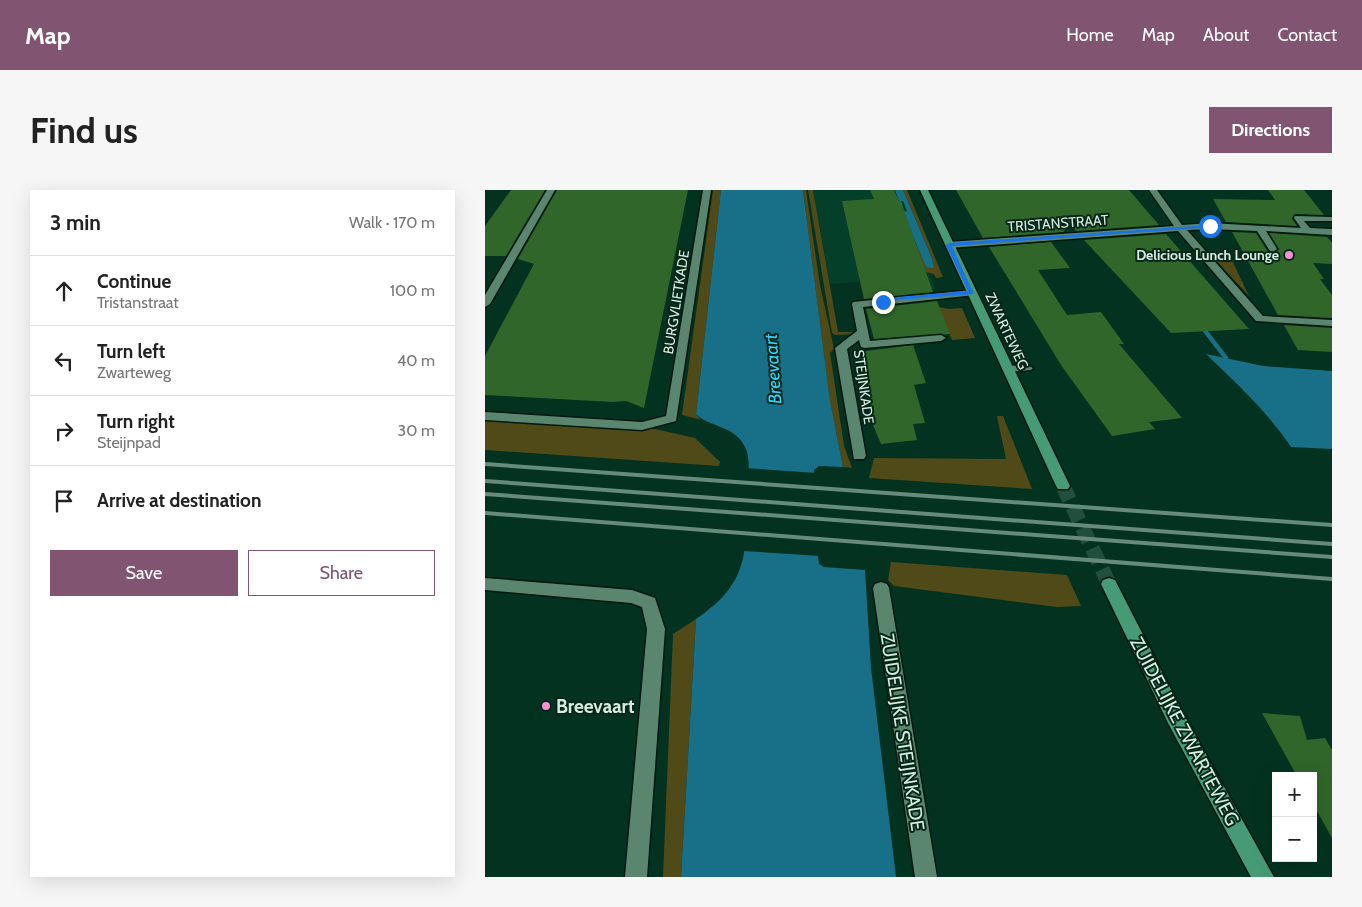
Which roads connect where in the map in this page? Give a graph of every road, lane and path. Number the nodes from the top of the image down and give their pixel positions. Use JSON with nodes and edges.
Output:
{"nodes":[{"id":1,"x":551,"y":190,"type":"edge"},
{"id":2,"x":707,"y":190,"type":"edge"},
{"id":3,"x":924,"y":190,"type":"edge"},
{"id":4,"x":1153,"y":190,"type":"edge"},
{"id":5,"x":1332,"y":219,"type":"edge"},
{"id":6,"x":1180,"y":228,"type":"junction"},
{"id":7,"x":1260,"y":228,"type":"junction"},
{"id":8,"x":1308,"y":231,"type":"junction"},
{"id":9,"x":1332,"y":232,"type":"edge"},
{"id":10,"x":949,"y":245,"type":"junction"},
{"id":11,"x":1273,"y":249,"type":"dead end"},
{"id":12,"x":972,"y":293,"type":"junction"},
{"id":13,"x":485,"y":304,"type":"edge"},
{"id":14,"x":1332,"y":323,"type":"edge"},
{"id":15,"x":863,"y":332,"type":"junction"},
{"id":16,"x":941,"y":338,"type":"dead end"},
{"id":17,"x":1027,"y":368,"type":"dead end"},
{"id":18,"x":1008,"y":370,"type":"junction"},
{"id":19,"x":485,"y":416,"type":"edge"},
{"id":20,"x":859,"y":456,"type":"dead end"},
{"id":21,"x":1063,"y":486,"type":"tunnel mouth"},
{"id":22,"x":485,"y":584,"type":"edge"},
{"id":23,"x":1109,"y":584,"type":"tunnel mouth"},
{"id":24,"x":881,"y":588,"type":"dead end"},
{"id":25,"x":636,"y":877,"type":"edge"},
{"id":26,"x":926,"y":877,"type":"edge"},
{"id":27,"x":1263,"y":877,"type":"edge"}],
"edges":[{"from":1,"to":13,"type":"street"},
{"from":2,"to":19,"type":"street","name":"BURGVLIETKADE"},
{"from":3,"to":10,"type":"main road","name":"ZWARTEWEG"},
{"from":4,"to":6,"type":"street"},
{"from":5,"to":8,"type":"street"},
{"from":6,"to":7,"type":"street","name":"TRISTANSTRAAT"},
{"from":6,"to":10,"type":"street","name":"TRISTANSTRAAT"},
{"from":6,"to":14,"type":"street"},
{"from":7,"to":8,"type":"street","name":"TRISTANSTRAAT"},
{"from":7,"to":11,"type":"street"},
{"from":8,"to":9,"type":"street","name":"TRISTANSTRAAT"},
{"from":10,"to":12,"type":"main road","name":"ZWARTEWEG"},
{"from":12,"to":15,"type":"street"},
{"from":12,"to":18,"type":"main road","name":"ZWARTEWEG"},
{"from":15,"to":16,"type":"street"},
{"from":15,"to":20,"type":"street","name":"STEIJNKADE"},
{"from":17,"to":18,"type":"street"},
{"from":18,"to":21,"type":"main road","name":"ZWARTEWEG"},
{"from":22,"to":25,"type":"street"},
{"from":23,"to":27,"type":"main road","name":"ZUIDELIJKE ZWARTEWEG"},
{"from":24,"to":26,"type":"street","name":"ZUIDELIJKE STEIJNKADE"}]}
